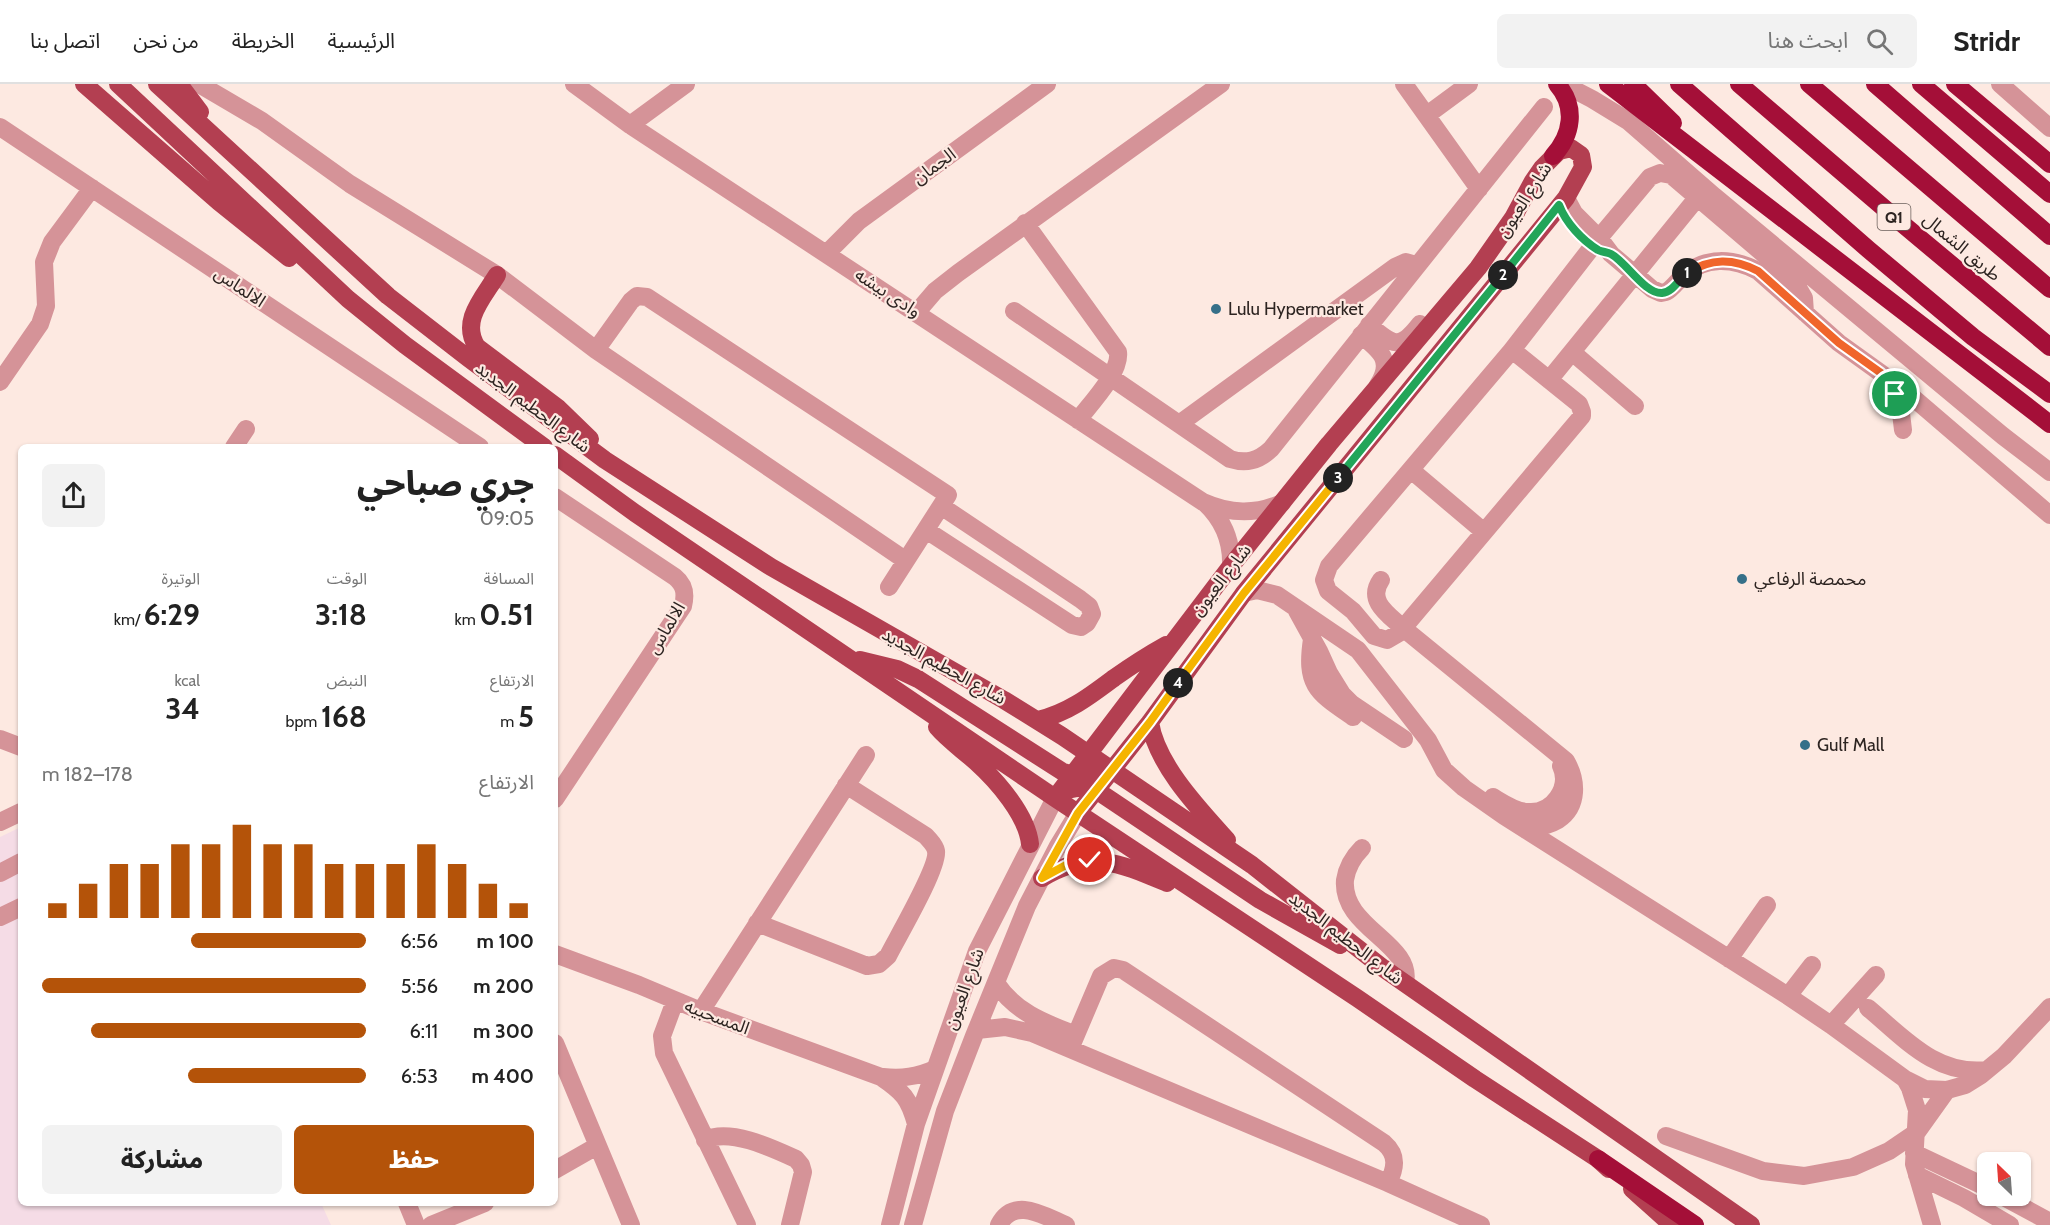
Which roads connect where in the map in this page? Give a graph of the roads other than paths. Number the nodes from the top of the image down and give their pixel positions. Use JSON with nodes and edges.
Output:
{"nodes":[{"id":1,"x":84,"y":84,"type":"edge"},
{"id":2,"x":118,"y":84,"type":"edge"},
{"id":3,"x":157,"y":84,"type":"edge"},
{"id":4,"x":179,"y":84,"type":"edge"},
{"id":5,"x":200,"y":84,"type":"edge"},
{"id":6,"x":574,"y":84,"type":"edge"},
{"id":7,"x":686,"y":84,"type":"edge"},
{"id":8,"x":1047,"y":84,"type":"edge"},
{"id":9,"x":1221,"y":84,"type":"edge"},
{"id":10,"x":1404,"y":84,"type":"edge"},
{"id":11,"x":1469,"y":84,"type":"edge"},
{"id":12,"x":1557,"y":84,"type":"edge"},
{"id":13,"x":1563,"y":84,"type":"edge"},
{"id":14,"x":1608,"y":84,"type":"edge"},
{"id":15,"x":1633,"y":84,"type":"edge"},
{"id":16,"x":1679,"y":84,"type":"edge"},
{"id":17,"x":1739,"y":84,"type":"edge"},
{"id":18,"x":1809,"y":84,"type":"edge"},
{"id":19,"x":1875,"y":84,"type":"edge"},
{"id":20,"x":1921,"y":84,"type":"edge"},
{"id":21,"x":1955,"y":84,"type":"edge"},
{"id":22,"x":2000,"y":84,"type":"edge"},
{"id":23,"x":1544,"y":107,"type":"dead end"},
{"id":24,"x":1427,"y":115,"type":"junction"},
{"id":25,"x":630,"y":125,"type":"junction"},
{"id":26,"x":0,"y":127,"type":"edge"},
{"id":27,"x":2050,"y":128,"type":"edge"},
{"id":28,"x":215,"y":137,"type":"junction"},
{"id":29,"x":1553,"y":156,"type":"junction"},
{"id":30,"x":2050,"y":164,"type":"edge"},
{"id":31,"x":92,"y":188,"type":"junction"},
{"id":32,"x":1479,"y":189,"type":"junction"},
{"id":33,"x":2050,"y":194,"type":"edge"},
{"id":34,"x":1697,"y":198,"type":"junction"},
{"id":35,"x":1562,"y":202,"type":"junction"},
{"id":36,"x":1766,"y":207,"type":"junction"},
{"id":37,"x":1025,"y":223,"type":"junction"},
{"id":38,"x":2050,"y":236,"type":"edge"},
{"id":39,"x":1596,"y":242,"type":"junction"},
{"id":40,"x":827,"y":253,"type":"junction"},
{"id":41,"x":1416,"y":265,"type":"junction"},
{"id":42,"x":497,"y":275,"type":"junction"},
{"id":43,"x":1635,"y":275,"type":"junction"},
{"id":44,"x":329,"y":282,"type":"junction"},
{"id":45,"x":2050,"y":290,"type":"edge"},
{"id":46,"x":1452,"y":297,"type":"junction"},
{"id":47,"x":1014,"y":311,"type":"dead end"},
{"id":48,"x":917,"y":312,"type":"junction"},
{"id":49,"x":1805,"y":313,"type":"junction"},
{"id":50,"x":1365,"y":330,"type":"junction"},
{"id":51,"x":2050,"y":348,"type":"edge"},
{"id":52,"x":596,"y":350,"type":"junction"},
{"id":53,"x":1512,"y":350,"type":"junction"},
{"id":54,"x":1569,"y":356,"type":"junction"},
{"id":55,"x":1871,"y":365,"type":"junction"},
{"id":56,"x":1110,"y":376,"type":"junction"},
{"id":57,"x":1549,"y":380,"type":"junction"},
{"id":58,"x":0,"y":382,"type":"edge"},
{"id":59,"x":1377,"y":387,"type":"junction"},
{"id":60,"x":2050,"y":394,"type":"edge"},
{"id":61,"x":1632,"y":409,"type":"dead end"},
{"id":62,"x":1078,"y":420,"type":"junction"},
{"id":63,"x":1179,"y":424,"type":"junction"},
{"id":64,"x":2050,"y":424,"type":"edge"},
{"id":65,"x":246,"y":429,"type":"dead end"},
{"id":66,"x":1903,"y":430,"type":"dead end"},
{"id":67,"x":236,"y":444,"type":"edge"},
{"id":68,"x":476,"y":444,"type":"edge"},
{"id":69,"x":540,"y":444,"type":"edge"},
{"id":70,"x":558,"y":457,"type":"edge"},
{"id":71,"x":605,"y":460,"type":"junction"},
{"id":72,"x":1411,"y":470,"type":"junction"},
{"id":73,"x":2050,"y":472,"type":"edge"},
{"id":74,"x":558,"y":499,"type":"edge"},
{"id":75,"x":1203,"y":502,"type":"junction"},
{"id":76,"x":1282,"y":503,"type":"junction"},
{"id":77,"x":941,"y":506,"type":"junction"},
{"id":78,"x":2050,"y":515,"type":"edge"},
{"id":79,"x":926,"y":530,"type":"junction"},
{"id":80,"x":1483,"y":531,"type":"junction"},
{"id":81,"x":905,"y":560,"type":"junction"},
{"id":82,"x":1231,"y":566,"type":"junction"},
{"id":83,"x":1381,"y":580,"type":"dead end"},
{"id":84,"x":889,"y":586,"type":"dead end"},
{"id":85,"x":1244,"y":593,"type":"junction"},
{"id":86,"x":1294,"y":606,"type":"junction"},
{"id":87,"x":1402,"y":628,"type":"junction"},
{"id":88,"x":1172,"y":641,"type":"junction"},
{"id":89,"x":853,"y":659,"type":"junction"},
{"id":90,"x":924,"y":708,"type":"junction"},
{"id":91,"x":1405,"y":712,"type":"junction"},
{"id":92,"x":1038,"y":720,"type":"junction"},
{"id":93,"x":1150,"y":722,"type":"junction"},
{"id":94,"x":0,"y":739,"type":"edge"},
{"id":95,"x":1401,"y":743,"type":"dead end"},
{"id":96,"x":18,"y":746,"type":"edge"},
{"id":97,"x":1550,"y":748,"type":"junction"},
{"id":98,"x":1088,"y":753,"type":"junction"},
{"id":99,"x":866,"y":754,"type":"dead end"},
{"id":100,"x":1112,"y":771,"type":"junction"},
{"id":101,"x":1071,"y":775,"type":"junction"},
{"id":102,"x":846,"y":785,"type":"junction"},
{"id":103,"x":1096,"y":790,"type":"junction"},
{"id":104,"x":558,"y":794,"type":"edge"},
{"id":105,"x":1055,"y":798,"type":"junction"},
{"id":106,"x":18,"y":813,"type":"edge"},
{"id":107,"x":1078,"y":813,"type":"junction"},
{"id":108,"x":0,"y":822,"type":"edge"},
{"id":109,"x":1526,"y":830,"type":"junction"},
{"id":110,"x":1030,"y":844,"type":"junction"},
{"id":111,"x":1362,"y":848,"type":"dead end"},
{"id":112,"x":18,"y":864,"type":"edge"},
{"id":113,"x":1252,"y":865,"type":"junction"},
{"id":114,"x":0,"y":873,"type":"edge"},
{"id":115,"x":1042,"y":878,"type":"junction"},
{"id":116,"x":1207,"y":898,"type":"junction"},
{"id":117,"x":1767,"y":905,"type":"dead end"},
{"id":118,"x":18,"y":908,"type":"edge"},
{"id":119,"x":0,"y":917,"type":"edge"},
{"id":120,"x":757,"y":923,"type":"junction"},
{"id":121,"x":558,"y":955,"type":"edge"},
{"id":122,"x":1730,"y":959,"type":"junction"},
{"id":123,"x":1812,"y":965,"type":"dead end"},
{"id":124,"x":1383,"y":968,"type":"junction"},
{"id":125,"x":1876,"y":975,"type":"dead end"},
{"id":126,"x":996,"y":983,"type":"junction"},
{"id":127,"x":1405,"y":984,"type":"junction"},
{"id":128,"x":1788,"y":996,"type":"junction"},
{"id":129,"x":675,"y":1001,"type":"junction"},
{"id":130,"x":2050,"y":1007,"type":"edge"},
{"id":131,"x":1868,"y":1008,"type":"dead end"},
{"id":132,"x":701,"y":1011,"type":"junction"},
{"id":133,"x":1832,"y":1025,"type":"junction"},
{"id":134,"x":1035,"y":1026,"type":"junction"},
{"id":135,"x":976,"y":1030,"type":"junction"},
{"id":136,"x":1073,"y":1042,"type":"junction"},
{"id":137,"x":558,"y":1050,"type":"edge"},
{"id":138,"x":935,"y":1069,"type":"junction"},
{"id":139,"x":1988,"y":1070,"type":"junction"},
{"id":140,"x":881,"y":1077,"type":"junction"},
{"id":141,"x":1905,"y":1079,"type":"junction"},
{"id":142,"x":1947,"y":1090,"type":"junction"},
{"id":143,"x":916,"y":1124,"type":"junction"},
{"id":144,"x":1917,"y":1132,"type":"junction"},
{"id":145,"x":1666,"y":1136,"type":"dead end"},
{"id":146,"x":705,"y":1140,"type":"junction"},
{"id":147,"x":597,"y":1146,"type":"junction"},
{"id":148,"x":1914,"y":1153,"type":"junction"},
{"id":149,"x":1598,"y":1159,"type":"junction"},
{"id":150,"x":558,"y":1168,"type":"edge"},
{"id":151,"x":1917,"y":1176,"type":"junction"},
{"id":152,"x":1388,"y":1183,"type":"junction"},
{"id":153,"x":1977,"y":1183,"type":"edge"},
{"id":154,"x":408,"y":1206,"type":"edge"},
{"id":155,"x":478,"y":1206,"type":"edge"},
{"id":156,"x":2020,"y":1206,"type":"edge"},
{"id":157,"x":2045,"y":1220,"type":"edge"},
{"id":158,"x":416,"y":1225,"type":"edge"},
{"id":159,"x":432,"y":1225,"type":"edge"},
{"id":160,"x":631,"y":1225,"type":"edge"},
{"id":161,"x":747,"y":1225,"type":"edge"},
{"id":162,"x":790,"y":1225,"type":"edge"},
{"id":163,"x":890,"y":1225,"type":"edge"},
{"id":164,"x":913,"y":1225,"type":"edge"},
{"id":165,"x":999,"y":1225,"type":"edge"},
{"id":166,"x":1066,"y":1225,"type":"edge"},
{"id":167,"x":1481,"y":1225,"type":"edge"},
{"id":168,"x":1672,"y":1225,"type":"edge"},
{"id":169,"x":1695,"y":1225,"type":"edge"},
{"id":170,"x":1751,"y":1225,"type":"edge"},
{"id":171,"x":1932,"y":1225,"type":"edge"},
{"id":172,"x":2010,"y":1225,"type":"edge"}],
"edges":[{"from":1,"to":44,"type":"main road"},
{"from":2,"to":44,"type":"main road","name":"شارع الحطيم الجديد"},
{"from":3,"to":28,"type":"main road","name":"شارع الحطيم الجديد"},
{"from":4,"to":28,"type":"main road"},
{"from":5,"to":42,"type":"street"},
{"from":6,"to":25,"type":"street","name":"وادى بيشه"},
{"from":7,"to":25,"type":"street"},
{"from":8,"to":40,"type":"street","name":"الجمان"},
{"from":9,"to":37,"type":"street"},
{"from":10,"to":24,"type":"street"},
{"from":11,"to":24,"type":"street"},
{"from":12,"to":29,"type":"highway"},
{"from":13,"to":73,"type":"street"},
{"from":14,"to":36,"type":"highway"},
{"from":15,"to":36,"type":"highway"},
{"from":16,"to":60,"type":"highway"},
{"from":17,"to":51,"type":"highway","name":"طريق الشمال","number":"Q1"},
{"from":18,"to":45,"type":"highway","name":"طريق الشمال","number":"Q1"},
{"from":19,"to":38,"type":"highway"},
{"from":20,"to":33,"type":"highway"},
{"from":21,"to":30,"type":"highway"},
{"from":22,"to":27,"type":"street"},
{"from":23,"to":32,"type":"street"},
{"from":24,"to":32,"type":"street"},
{"from":25,"to":40,"type":"street","name":"وادى بيشه"},
{"from":26,"to":31,"type":"street","name":"الالماس"},
{"from":28,"to":71,"type":"main road","name":"شارع الحطيم الجديد"},
{"from":29,"to":35,"type":"main road","name":"شارع العيون"},
{"from":29,"to":46,"type":"main road","name":"شارع العيون"},
{"from":31,"to":58,"type":"street"},
{"from":31,"to":68,"type":"street","name":"الالماس"},
{"from":32,"to":41,"type":"street"},
{"from":34,"to":39,"type":"street"},
{"from":34,"to":43,"type":"street"},
{"from":34,"to":49,"type":"street"},
{"from":35,"to":39,"type":"street"},
{"from":35,"to":85,"type":"main road","name":"شارع العيون"},
{"from":36,"to":64,"type":"highway"},
{"from":37,"to":48,"type":"street"},
{"from":37,"to":56,"type":"street"},
{"from":39,"to":43,"type":"street"},
{"from":39,"to":53,"type":"street"},
{"from":40,"to":48,"type":"street","name":"وادى بيشه"},
{"from":41,"to":50,"type":"street"},
{"from":41,"to":63,"type":"street"},
{"from":42,"to":52,"type":"street"},
{"from":42,"to":71,"type":"main road"},
{"from":43,"to":49,"type":"street"},
{"from":43,"to":54,"type":"street"},
{"from":44,"to":69,"type":"main road","name":"شارع الحطيم الجديد"},
{"from":46,"to":50,"type":"street"},
{"from":46,"to":59,"type":"main road","name":"شارع العيون"},
{"from":47,"to":56,"type":"street"},
{"from":48,"to":62,"type":"street","name":"وادى بيشه"},
{"from":49,"to":55,"type":"street"},
{"from":50,"to":59,"type":"street"},
{"from":50,"to":63,"type":"street"},
{"from":52,"to":77,"type":"street"},
{"from":52,"to":81,"type":"street"},
{"from":53,"to":57,"type":"street"},
{"from":53,"to":72,"type":"street"},
{"from":54,"to":57,"type":"street"},
{"from":54,"to":61,"type":"street"},
{"from":55,"to":66,"type":"street"},
{"from":55,"to":78,"type":"street"},
{"from":56,"to":62,"type":"street"},
{"from":56,"to":63,"type":"street"},
{"from":57,"to":80,"type":"street"},
{"from":59,"to":76,"type":"main road","name":"شارع العيون"},
{"from":62,"to":75,"type":"street","name":"وادى بيشه"},
{"from":65,"to":67,"type":"street"},
{"from":70,"to":89,"type":"main road","name":"شارع الحطيم الجديد"},
{"from":71,"to":92,"type":"main road","name":"شارع الحطيم الجديد"},
{"from":72,"to":80,"type":"street"},
{"from":72,"to":87,"type":"street"},
{"from":74,"to":104,"type":"street","name":"الالماس"},
{"from":75,"to":76,"type":"street","name":"وادى بيشه"},
{"from":75,"to":82,"type":"street","name":"وادى بيشه"},
{"from":76,"to":82,"type":"main road","name":"شارع العيون"},
{"from":77,"to":79,"type":"street"},
{"from":77,"to":79,"type":"street"},
{"from":79,"to":81,"type":"street"},
{"from":80,"to":87,"type":"street"},
{"from":81,"to":84,"type":"street"},
{"from":82,"to":88,"type":"main road","name":"شارع العيون"},
{"from":83,"to":87,"type":"street"},
{"from":85,"to":86,"type":"street"},
{"from":85,"to":93,"type":"main road","name":"شارع العيون"},
{"from":86,"to":91,"type":"street"},
{"from":86,"to":95,"type":"street"},
{"from":87,"to":97,"type":"street"},
{"from":88,"to":92,"type":"main road"},
{"from":88,"to":98,"type":"main road","name":"شارع العيون"},
{"from":89,"to":90,"type":"main road","name":"شارع الحطيم الجديد"},
{"from":89,"to":101,"type":"main road"},
{"from":90,"to":105,"type":"main road","name":"شارع الحطيم الجديد"},
{"from":90,"to":110,"type":"main road"},
{"from":91,"to":97,"type":"street"},
{"from":91,"to":109,"type":"street"},
{"from":92,"to":98,"type":"main road","name":"شارع الحطيم الجديد"},
{"from":93,"to":100,"type":"main road","name":"شارع العيون"},
{"from":93,"to":113,"type":"main road"},
{"from":94,"to":96,"type":"street"},
{"from":97,"to":109,"type":"street"},
{"from":98,"to":100,"type":"main road","name":"شارع الحطيم الجديد"},
{"from":98,"to":101,"type":"main road","name":"شارع العيون"},
{"from":99,"to":102,"type":"street"},
{"from":100,"to":101,"type":"main road"},
{"from":100,"to":103,"type":"main road","name":"شارع العيون"},
{"from":100,"to":113,"type":"main road","name":"شارع الحطيم الجديد"},
{"from":101,"to":105,"type":"main road","name":"شارع العيون"},
{"from":102,"to":120,"type":"street"},
{"from":102,"to":120,"type":"street"},
{"from":103,"to":105,"type":"main road"},
{"from":103,"to":107,"type":"main road","name":"شارع العيون"},
{"from":103,"to":124,"type":"main road"},
{"from":105,"to":107,"type":"main road","name":"شارع الحطيم الجديد"},
{"from":105,"to":110,"type":"street","name":"شارع العيون"},
{"from":106,"to":108,"type":"street"},
{"from":107,"to":115,"type":"street","name":"شارع العيون"},
{"from":107,"to":116,"type":"main road","name":"شارع الحطيم الجديد"},
{"from":109,"to":122,"type":"street"},
{"from":110,"to":138,"type":"street","name":"شارع العيون"},
{"from":111,"to":127,"type":"street"},
{"from":112,"to":114,"type":"street"},
{"from":113,"to":124,"type":"main road","name":"شارع الحطيم الجديد"},
{"from":115,"to":116,"type":"main road"},
{"from":115,"to":126,"type":"street","name":"شارع العيون"},
{"from":116,"to":149,"type":"main road","name":"شارع الحطيم الجديد"},
{"from":117,"to":122,"type":"street"},
{"from":118,"to":119,"type":"street"},
{"from":120,"to":132,"type":"street"},
{"from":121,"to":129,"type":"street","name":"المسحبيه"},
{"from":122,"to":128,"type":"street"},
{"from":123,"to":128,"type":"street"},
{"from":124,"to":127,"type":"main road","name":"شارع الحطيم الجديد"},
{"from":125,"to":133,"type":"street"},
{"from":126,"to":134,"type":"street"},
{"from":126,"to":135,"type":"street","name":"شارع العيون"},
{"from":127,"to":170,"type":"main road","name":"شارع الحطيم الجديد"},
{"from":128,"to":133,"type":"street"},
{"from":129,"to":132,"type":"street","name":"المسحبيه"},
{"from":129,"to":146,"type":"street"},
{"from":130,"to":139,"type":"street"},
{"from":131,"to":139,"type":"street"},
{"from":132,"to":140,"type":"street","name":"المسحبيه"},
{"from":133,"to":141,"type":"street"},
{"from":134,"to":135,"type":"street"},
{"from":134,"to":136,"type":"street"},
{"from":135,"to":164,"type":"street","name":"شارع العيون"},
{"from":136,"to":152,"type":"street"},
{"from":136,"to":152,"type":"street"},
{"from":137,"to":147,"type":"street"},
{"from":138,"to":140,"type":"street","name":"المسحبيه"},
{"from":138,"to":143,"type":"street","name":"شارع العيون"},
{"from":139,"to":142,"type":"street"},
{"from":140,"to":143,"type":"street","name":"المسحبيه"},
{"from":141,"to":142,"type":"street"},
{"from":141,"to":144,"type":"street"},
{"from":142,"to":144,"type":"street"},
{"from":143,"to":163,"type":"street","name":"شارع العيون"},
{"from":144,"to":145,"type":"street"},
{"from":144,"to":148,"type":"street"},
{"from":146,"to":161,"type":"street"},
{"from":146,"to":162,"type":"street"},
{"from":147,"to":150,"type":"street"},
{"from":147,"to":160,"type":"street"},
{"from":148,"to":151,"type":"street"},
{"from":148,"to":153,"type":"street"},
{"from":149,"to":168,"type":"main road","name":"شارع الحطيم الجديد"},
{"from":149,"to":169,"type":"highway"},
{"from":151,"to":171,"type":"street"},
{"from":151,"to":172,"type":"street"},
{"from":152,"to":167,"type":"street"},
{"from":154,"to":158,"type":"street"},
{"from":155,"to":159,"type":"street"},
{"from":156,"to":157,"type":"street"},
{"from":165,"to":166,"type":"street"}]}
